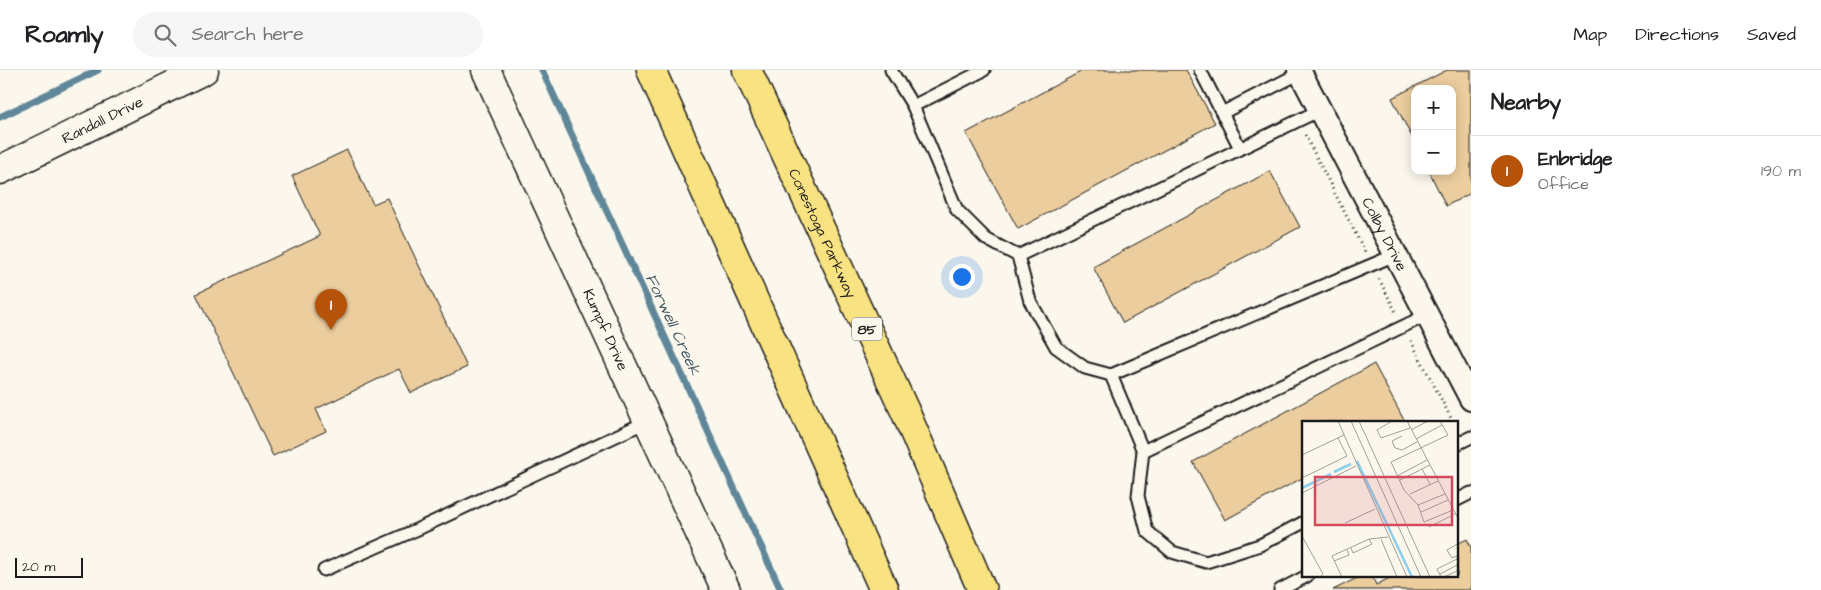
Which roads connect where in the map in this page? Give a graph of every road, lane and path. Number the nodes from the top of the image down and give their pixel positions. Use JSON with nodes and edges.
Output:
{"nodes":[{"id":1,"x":204,"y":70,"type":"edge"},
{"id":2,"x":486,"y":70,"type":"edge"},
{"id":3,"x":651,"y":70,"type":"edge"},
{"id":4,"x":747,"y":70,"type":"edge"},
{"id":5,"x":891,"y":70,"type":"edge"},
{"id":6,"x":984,"y":70,"type":"edge"},
{"id":7,"x":1200,"y":70,"type":"edge"},
{"id":8,"x":1300,"y":71,"type":"edge"},
{"id":9,"x":913,"y":106,"type":"junction"},
{"id":10,"x":1320,"y":110,"type":"junction"},
{"id":11,"x":1222,"y":113,"type":"junction"},
{"id":12,"x":1302,"y":130,"type":"dead end"},
{"id":13,"x":1240,"y":148,"type":"junction"},
{"id":14,"x":0,"y":170,"type":"edge"},
{"id":15,"x":1366,"y":254,"type":"dead end"},
{"id":16,"x":1396,"y":255,"type":"junction"},
{"id":17,"x":1018,"y":256,"type":"junction"},
{"id":18,"x":1379,"y":279,"type":"dead end"},
{"id":19,"x":1427,"y":315,"type":"junction"},
{"id":20,"x":1398,"y":317,"type":"dead end"},
{"id":21,"x":1411,"y":341,"type":"dead end"},
{"id":22,"x":1111,"y":375,"type":"junction"},
{"id":23,"x":1471,"y":399,"type":"edge"},
{"id":24,"x":648,"y":421,"type":"junction"},
{"id":25,"x":1453,"y":421,"type":"edge"},
{"id":26,"x":1471,"y":437,"type":"edge"},
{"id":27,"x":1458,"y":444,"type":"edge"},
{"id":28,"x":1144,"y":451,"type":"junction"},
{"id":29,"x":1471,"y":493,"type":"edge"},
{"id":30,"x":1458,"y":500,"type":"edge"},
{"id":31,"x":1302,"y":523,"type":"edge"},
{"id":32,"x":324,"y":570,"type":"dead end"},
{"id":33,"x":1303,"y":578,"type":"edge"},
{"id":34,"x":726,"y":590,"type":"edge"},
{"id":35,"x":884,"y":590,"type":"edge"},
{"id":36,"x":982,"y":590,"type":"edge"},
{"id":37,"x":1280,"y":590,"type":"edge"}],
"edges":[{"from":1,"to":14,"type":"street","name":"Randall Drive"},
{"from":2,"to":24,"type":"street","name":"Kumpf Drive"},
{"from":3,"to":35,"type":"highway"},
{"from":4,"to":36,"type":"highway","name":"Conestoga Parkway","number":"85"},
{"from":5,"to":9,"type":"lane"},
{"from":6,"to":9,"type":"lane"},
{"from":7,"to":11,"type":"lane"},
{"from":8,"to":10,"type":"street","name":"Colby Drive"},
{"from":8,"to":11,"type":"lane"},
{"from":9,"to":17,"type":"lane"},
{"from":10,"to":13,"type":"lane"},
{"from":10,"to":16,"type":"street","name":"Colby Drive"},
{"from":11,"to":13,"type":"lane"},
{"from":12,"to":15,"type":"path"},
{"from":13,"to":17,"type":"lane"},
{"from":16,"to":19,"type":"street","name":"Colby Drive"},
{"from":16,"to":22,"type":"lane"},
{"from":17,"to":22,"type":"lane"},
{"from":18,"to":20,"type":"path"},
{"from":19,"to":23,"type":"street","name":"Colby Drive"},
{"from":19,"to":28,"type":"lane"},
{"from":21,"to":25,"type":"path"},
{"from":22,"to":28,"type":"lane"},
{"from":24,"to":32,"type":"lane"},
{"from":24,"to":34,"type":"street","name":"Kumpf Drive"},
{"from":26,"to":27,"type":"lane"},
{"from":28,"to":31,"type":"lane"},
{"from":29,"to":30,"type":"lane"},
{"from":33,"to":37,"type":"lane"}]}
